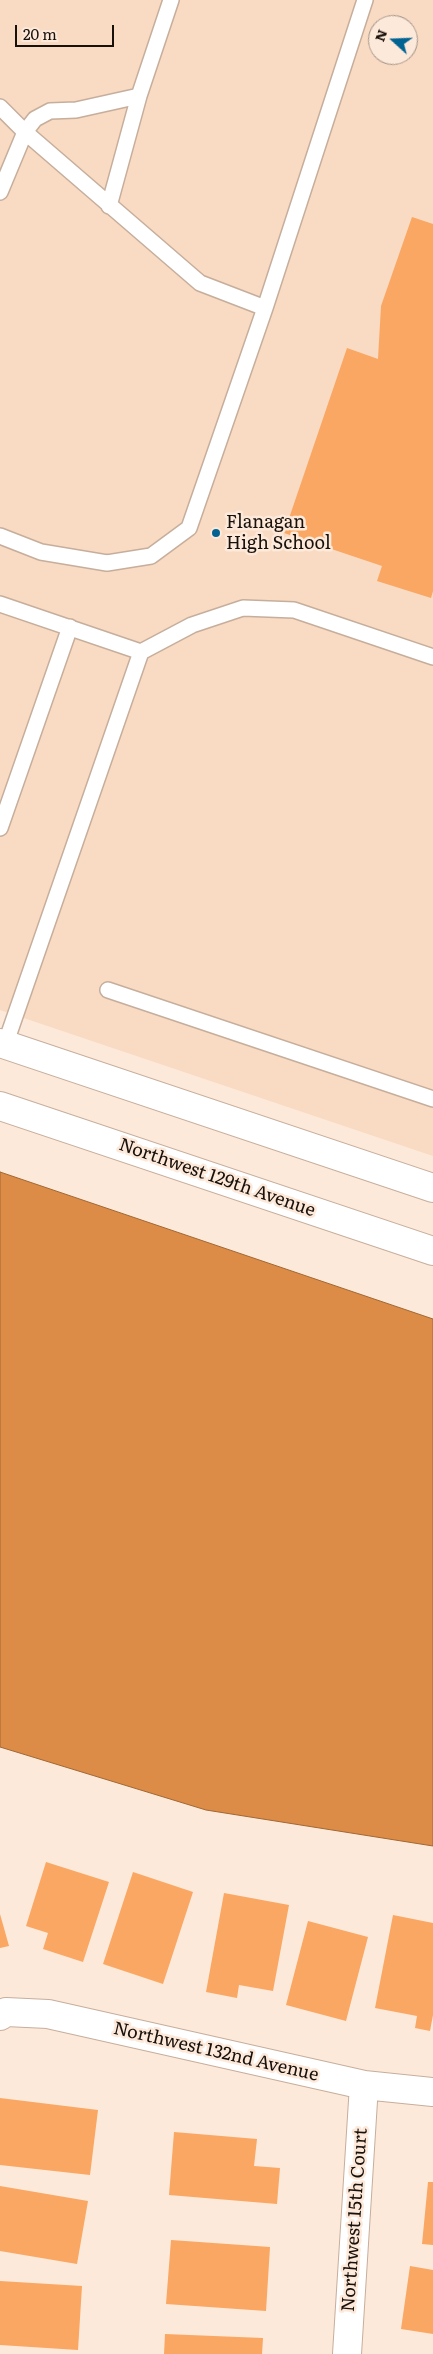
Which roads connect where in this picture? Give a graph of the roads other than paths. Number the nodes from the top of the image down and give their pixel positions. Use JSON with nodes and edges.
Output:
{"nodes":[{"id":1,"x":170,"y":0,"type":"edge"},
{"id":2,"x":365,"y":0,"type":"edge"},
{"id":3,"x":138,"y":96,"type":"junction"},
{"id":4,"x":0,"y":107,"type":"edge"},
{"id":5,"x":25,"y":132,"type":"junction"},
{"id":6,"x":0,"y":192,"type":"edge"},
{"id":7,"x":109,"y":206,"type":"junction"},
{"id":8,"x":265,"y":308,"type":"junction"},
{"id":9,"x":0,"y":536,"type":"edge"},
{"id":10,"x":0,"y":604,"type":"edge"},
{"id":11,"x":70,"y":627,"type":"junction"},
{"id":12,"x":141,"y":652,"type":"junction"},
{"id":13,"x":433,"y":657,"type":"edge"},
{"id":14,"x":0,"y":828,"type":"edge"},
{"id":15,"x":108,"y":990,"type":"dead end"},
{"id":16,"x":3,"y":1044,"type":"edge"},
{"id":17,"x":433,"y":1099,"type":"edge"},
{"id":18,"x":0,"y":1106,"type":"edge"},
{"id":19,"x":433,"y":1188,"type":"edge"},
{"id":20,"x":433,"y":1251,"type":"edge"},
{"id":21,"x":0,"y":2016,"type":"edge"},
{"id":22,"x":364,"y":2085,"type":"junction"},
{"id":23,"x":433,"y":2092,"type":"edge"},
{"id":24,"x":347,"y":2354,"type":"edge"}],
"edges":[{"from":1,"to":3,"type":"lane"},
{"from":2,"to":8,"type":"lane"},
{"from":3,"to":5,"type":"lane"},
{"from":3,"to":7,"type":"lane"},
{"from":4,"to":5,"type":"lane"},
{"from":5,"to":6,"type":"lane"},
{"from":5,"to":7,"type":"lane"},
{"from":7,"to":8,"type":"lane"},
{"from":8,"to":9,"type":"lane"},
{"from":10,"to":11,"type":"lane"},
{"from":11,"to":12,"type":"lane"},
{"from":11,"to":14,"type":"lane"},
{"from":12,"to":13,"type":"lane"},
{"from":12,"to":16,"type":"lane"},
{"from":15,"to":17,"type":"lane"},
{"from":16,"to":19,"type":"street"},
{"from":18,"to":20,"type":"street","name":"Northwest 129th Avenue"},
{"from":21,"to":22,"type":"street","name":"Northwest 132nd Avenue"},
{"from":22,"to":23,"type":"street","name":"Northwest 132nd Avenue"},
{"from":22,"to":24,"type":"street","name":"Northwest 15th Court"}]}
